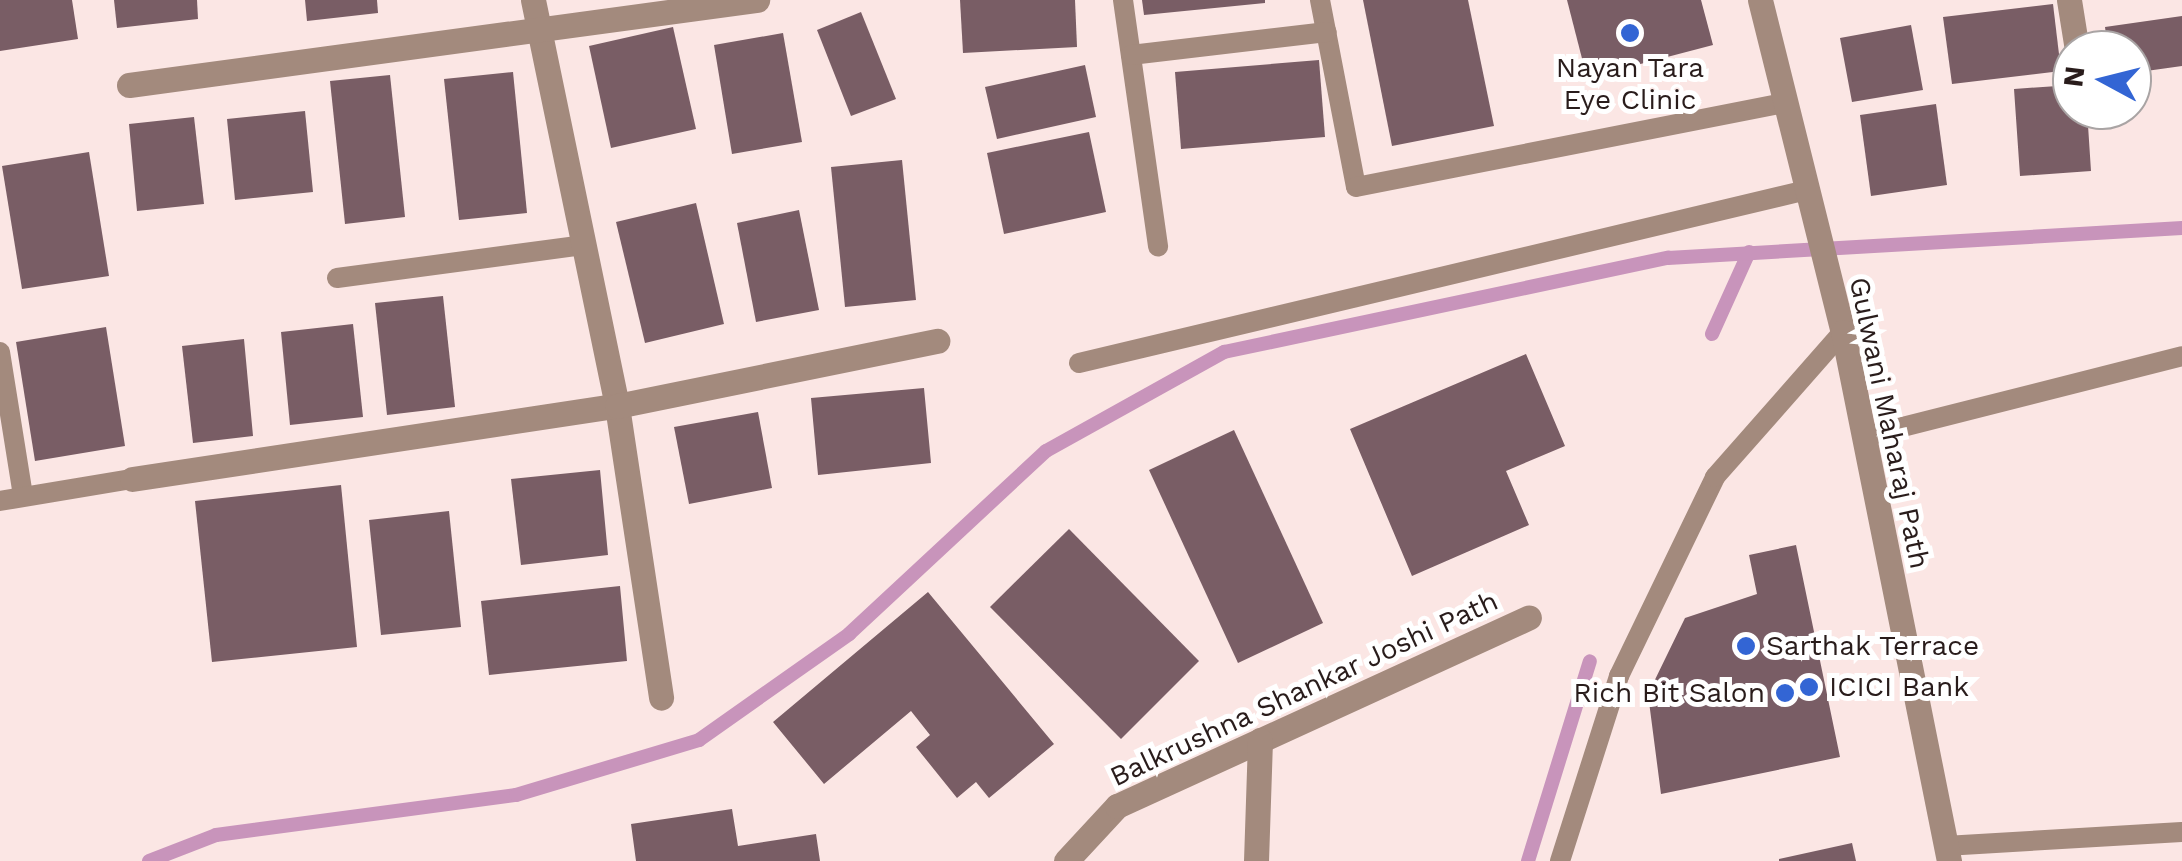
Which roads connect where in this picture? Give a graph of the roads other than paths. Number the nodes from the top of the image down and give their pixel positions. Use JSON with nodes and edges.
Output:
{"nodes":[{"id":1,"x":533,"y":0,"type":"edge"},
{"id":2,"x":757,"y":0,"type":"edge"},
{"id":3,"x":1122,"y":0,"type":"edge"},
{"id":4,"x":1320,"y":0,"type":"edge"},
{"id":5,"x":1760,"y":0,"type":"edge"},
{"id":6,"x":2069,"y":0,"type":"edge"},
{"id":7,"x":2073,"y":30,"type":"edge"},
{"id":8,"x":539,"y":31,"type":"junction"},
{"id":9,"x":1326,"y":32,"type":"junction"},
{"id":10,"x":1131,"y":56,"type":"junction"},
{"id":11,"x":129,"y":86,"type":"dead end"},
{"id":12,"x":1785,"y":103,"type":"junction"},
{"id":13,"x":1806,"y":190,"type":"junction"},
{"id":14,"x":583,"y":245,"type":"junction"},
{"id":15,"x":1158,"y":247,"type":"dead end"},
{"id":16,"x":337,"y":278,"type":"dead end"},
{"id":17,"x":1842,"y":332,"type":"junction"},
{"id":18,"x":937,"y":342,"type":"dead end"},
{"id":19,"x":0,"y":352,"type":"edge"},
{"id":20,"x":2182,"y":356,"type":"edge"},
{"id":21,"x":1078,"y":362,"type":"dead end"},
{"id":22,"x":617,"y":406,"type":"junction"},
{"id":23,"x":1863,"y":437,"type":"junction"},
{"id":24,"x":132,"y":479,"type":"joint"},
{"id":25,"x":23,"y":496,"type":"junction"},
{"id":26,"x":0,"y":501,"type":"edge"},
{"id":27,"x":1529,"y":616,"type":"dead end"},
{"id":28,"x":661,"y":698,"type":"dead end"},
{"id":29,"x":1260,"y":740,"type":"junction"},
{"id":30,"x":2182,"y":832,"type":"edge"},
{"id":31,"x":1947,"y":853,"type":"edge"},
{"id":32,"x":1066,"y":861,"type":"edge"},
{"id":33,"x":1256,"y":861,"type":"edge"},
{"id":34,"x":1560,"y":861,"type":"edge"}],
"edges":[{"from":1,"to":8,"type":"street"},
{"from":2,"to":8,"type":"street"},
{"from":3,"to":10,"type":"lane"},
{"from":4,"to":9,"type":"lane"},
{"from":5,"to":12,"type":"street","name":"Gulwani Maharaj Path"},
{"from":6,"to":7,"type":"street"},
{"from":8,"to":11,"type":"street"},
{"from":8,"to":14,"type":"street"},
{"from":9,"to":10,"type":"lane"},
{"from":9,"to":12,"type":"lane"},
{"from":10,"to":15,"type":"lane"},
{"from":12,"to":13,"type":"street","name":"Gulwani Maharaj Path"},
{"from":13,"to":17,"type":"street","name":"Gulwani Maharaj Path"},
{"from":13,"to":21,"type":"lane"},
{"from":14,"to":16,"type":"lane"},
{"from":14,"to":22,"type":"street"},
{"from":17,"to":23,"type":"street","name":"Gulwani Maharaj Path"},
{"from":17,"to":34,"type":"lane"},
{"from":18,"to":22,"type":"street"},
{"from":19,"to":25,"type":"lane"},
{"from":20,"to":23,"type":"lane"},
{"from":22,"to":24,"type":"street"},
{"from":22,"to":28,"type":"street"},
{"from":23,"to":31,"type":"street","name":"Gulwani Maharaj Path"},
{"from":24,"to":25,"type":"lane"},
{"from":25,"to":26,"type":"lane"},
{"from":27,"to":29,"type":"street","name":"Balkrushna Shankar Joshi Path"},
{"from":29,"to":32,"type":"street","name":"Balkrushna Shankar Joshi Path"},
{"from":29,"to":33,"type":"street"},
{"from":30,"to":31,"type":"lane"}]}
